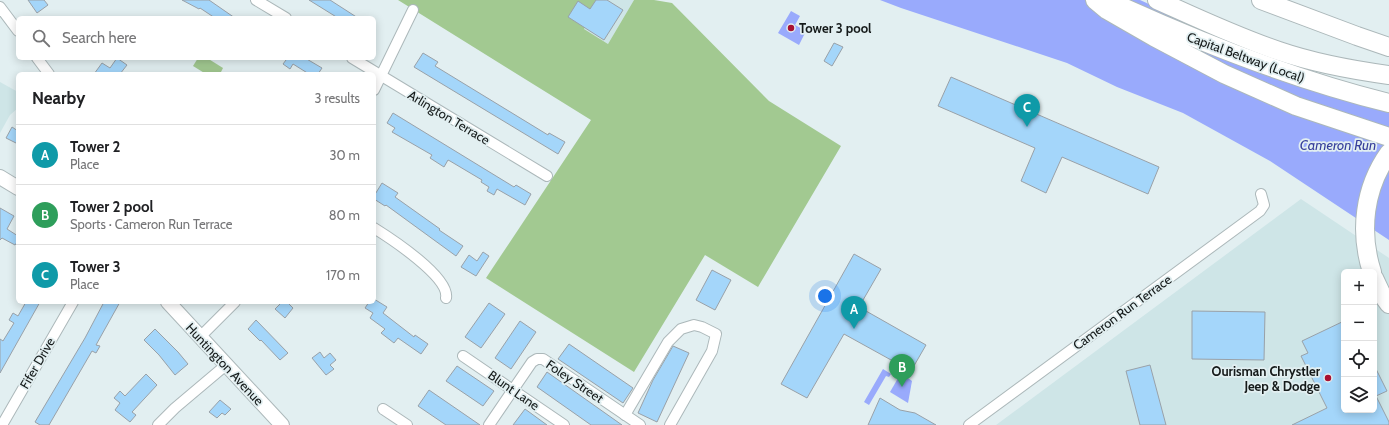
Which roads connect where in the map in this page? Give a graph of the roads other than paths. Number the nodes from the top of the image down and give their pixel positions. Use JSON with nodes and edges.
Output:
{"nodes":[{"id":1,"x":256,"y":0,"type":"edge"},
{"id":2,"x":1094,"y":0,"type":"edge"},
{"id":3,"x":1108,"y":0,"type":"edge"},
{"id":4,"x":1157,"y":0,"type":"edge"},
{"id":5,"x":1261,"y":0,"type":"edge"},
{"id":6,"x":0,"y":7,"type":"edge"},
{"id":7,"x":413,"y":10,"type":"dead end"},
{"id":8,"x":283,"y":16,"type":"edge"},
{"id":9,"x":16,"y":29,"type":"edge"},
{"id":10,"x":1389,"y":47,"type":"edge"},
{"id":11,"x":38,"y":60,"type":"edge"},
{"id":12,"x":355,"y":60,"type":"edge"},
{"id":13,"x":48,"y":72,"type":"edge"},
{"id":14,"x":375,"y":72,"type":"edge"},
{"id":15,"x":376,"y":73,"type":"edge"},
{"id":16,"x":1389,"y":75,"type":"edge"},
{"id":17,"x":381,"y":76,"type":"junction"},
{"id":18,"x":376,"y":86,"type":"edge"},
{"id":19,"x":1389,"y":103,"type":"edge"},
{"id":20,"x":1389,"y":137,"type":"edge"},
{"id":21,"x":1389,"y":153,"type":"edge"},
{"id":22,"x":547,"y":176,"type":"dead end"},
{"id":23,"x":0,"y":177,"type":"edge"},
{"id":24,"x":16,"y":187,"type":"edge"},
{"id":25,"x":1261,"y":194,"type":"dead end"},
{"id":26,"x":376,"y":229,"type":"edge"},
{"id":27,"x":1371,"y":269,"type":"edge"},
{"id":28,"x":1377,"y":284,"type":"edge"},
{"id":29,"x":446,"y":298,"type":"dead end"},
{"id":30,"x":72,"y":304,"type":"edge"},
{"id":31,"x":170,"y":304,"type":"edge"},
{"id":32,"x":232,"y":304,"type":"edge"},
{"id":33,"x":1389,"y":304,"type":"edge"},
{"id":34,"x":200,"y":337,"type":"junction"},
{"id":35,"x":463,"y":356,"type":"dead end"},
{"id":36,"x":226,"y":365,"type":"junction"},
{"id":37,"x":513,"y":389,"type":"junction"},
{"id":38,"x":383,"y":409,"type":"dead end"},
{"id":39,"x":625,"y":415,"type":"junction"},
{"id":40,"x":2,"y":425,"type":"edge"},
{"id":41,"x":158,"y":425,"type":"edge"},
{"id":42,"x":282,"y":425,"type":"edge"},
{"id":43,"x":407,"y":425,"type":"edge"},
{"id":44,"x":489,"y":425,"type":"edge"},
{"id":45,"x":564,"y":425,"type":"edge"},
{"id":46,"x":640,"y":425,"type":"edge"},
{"id":47,"x":670,"y":425,"type":"edge"},
{"id":48,"x":969,"y":425,"type":"edge"}],
"edges":[{"from":1,"to":8,"type":"street"},
{"from":2,"to":20,"type":"highway"},
{"from":3,"to":19,"type":"highway","name":"Capital Beltway (Local)"},
{"from":4,"to":16,"type":"highway"},
{"from":5,"to":10,"type":"highway"},
{"from":6,"to":9,"type":"street"},
{"from":7,"to":17,"type":"street"},
{"from":11,"to":13,"type":"street"},
{"from":12,"to":14,"type":"street","name":"Arlington Terrace"},
{"from":15,"to":17,"type":"street","name":"Arlington Terrace"},
{"from":17,"to":18,"type":"street"},
{"from":17,"to":22,"type":"street","name":"Arlington Terrace"},
{"from":21,"to":27,"type":"highway"},
{"from":23,"to":24,"type":"main road"},
{"from":25,"to":48,"type":"street","name":"Cameron Run Terrace"},
{"from":26,"to":29,"type":"street"},
{"from":28,"to":33,"type":"highway"},
{"from":30,"to":40,"type":"street","name":"Fifer Drive"},
{"from":31,"to":34,"type":"main road","name":"Huntington Avenue"},
{"from":32,"to":34,"type":"street"},
{"from":34,"to":36,"type":"main road","name":"Huntington Avenue"},
{"from":35,"to":37,"type":"street","name":"Blunt Lane"},
{"from":36,"to":41,"type":"street"},
{"from":36,"to":42,"type":"main road","name":"Huntington Avenue"},
{"from":37,"to":39,"type":"street","name":"Foley Street"},
{"from":37,"to":44,"type":"street","name":"Foley Street"},
{"from":37,"to":45,"type":"street","name":"Blunt Lane"},
{"from":38,"to":43,"type":"street"},
{"from":39,"to":46,"type":"street","name":"Foley Street"},
{"from":39,"to":47,"type":"street"}]}
